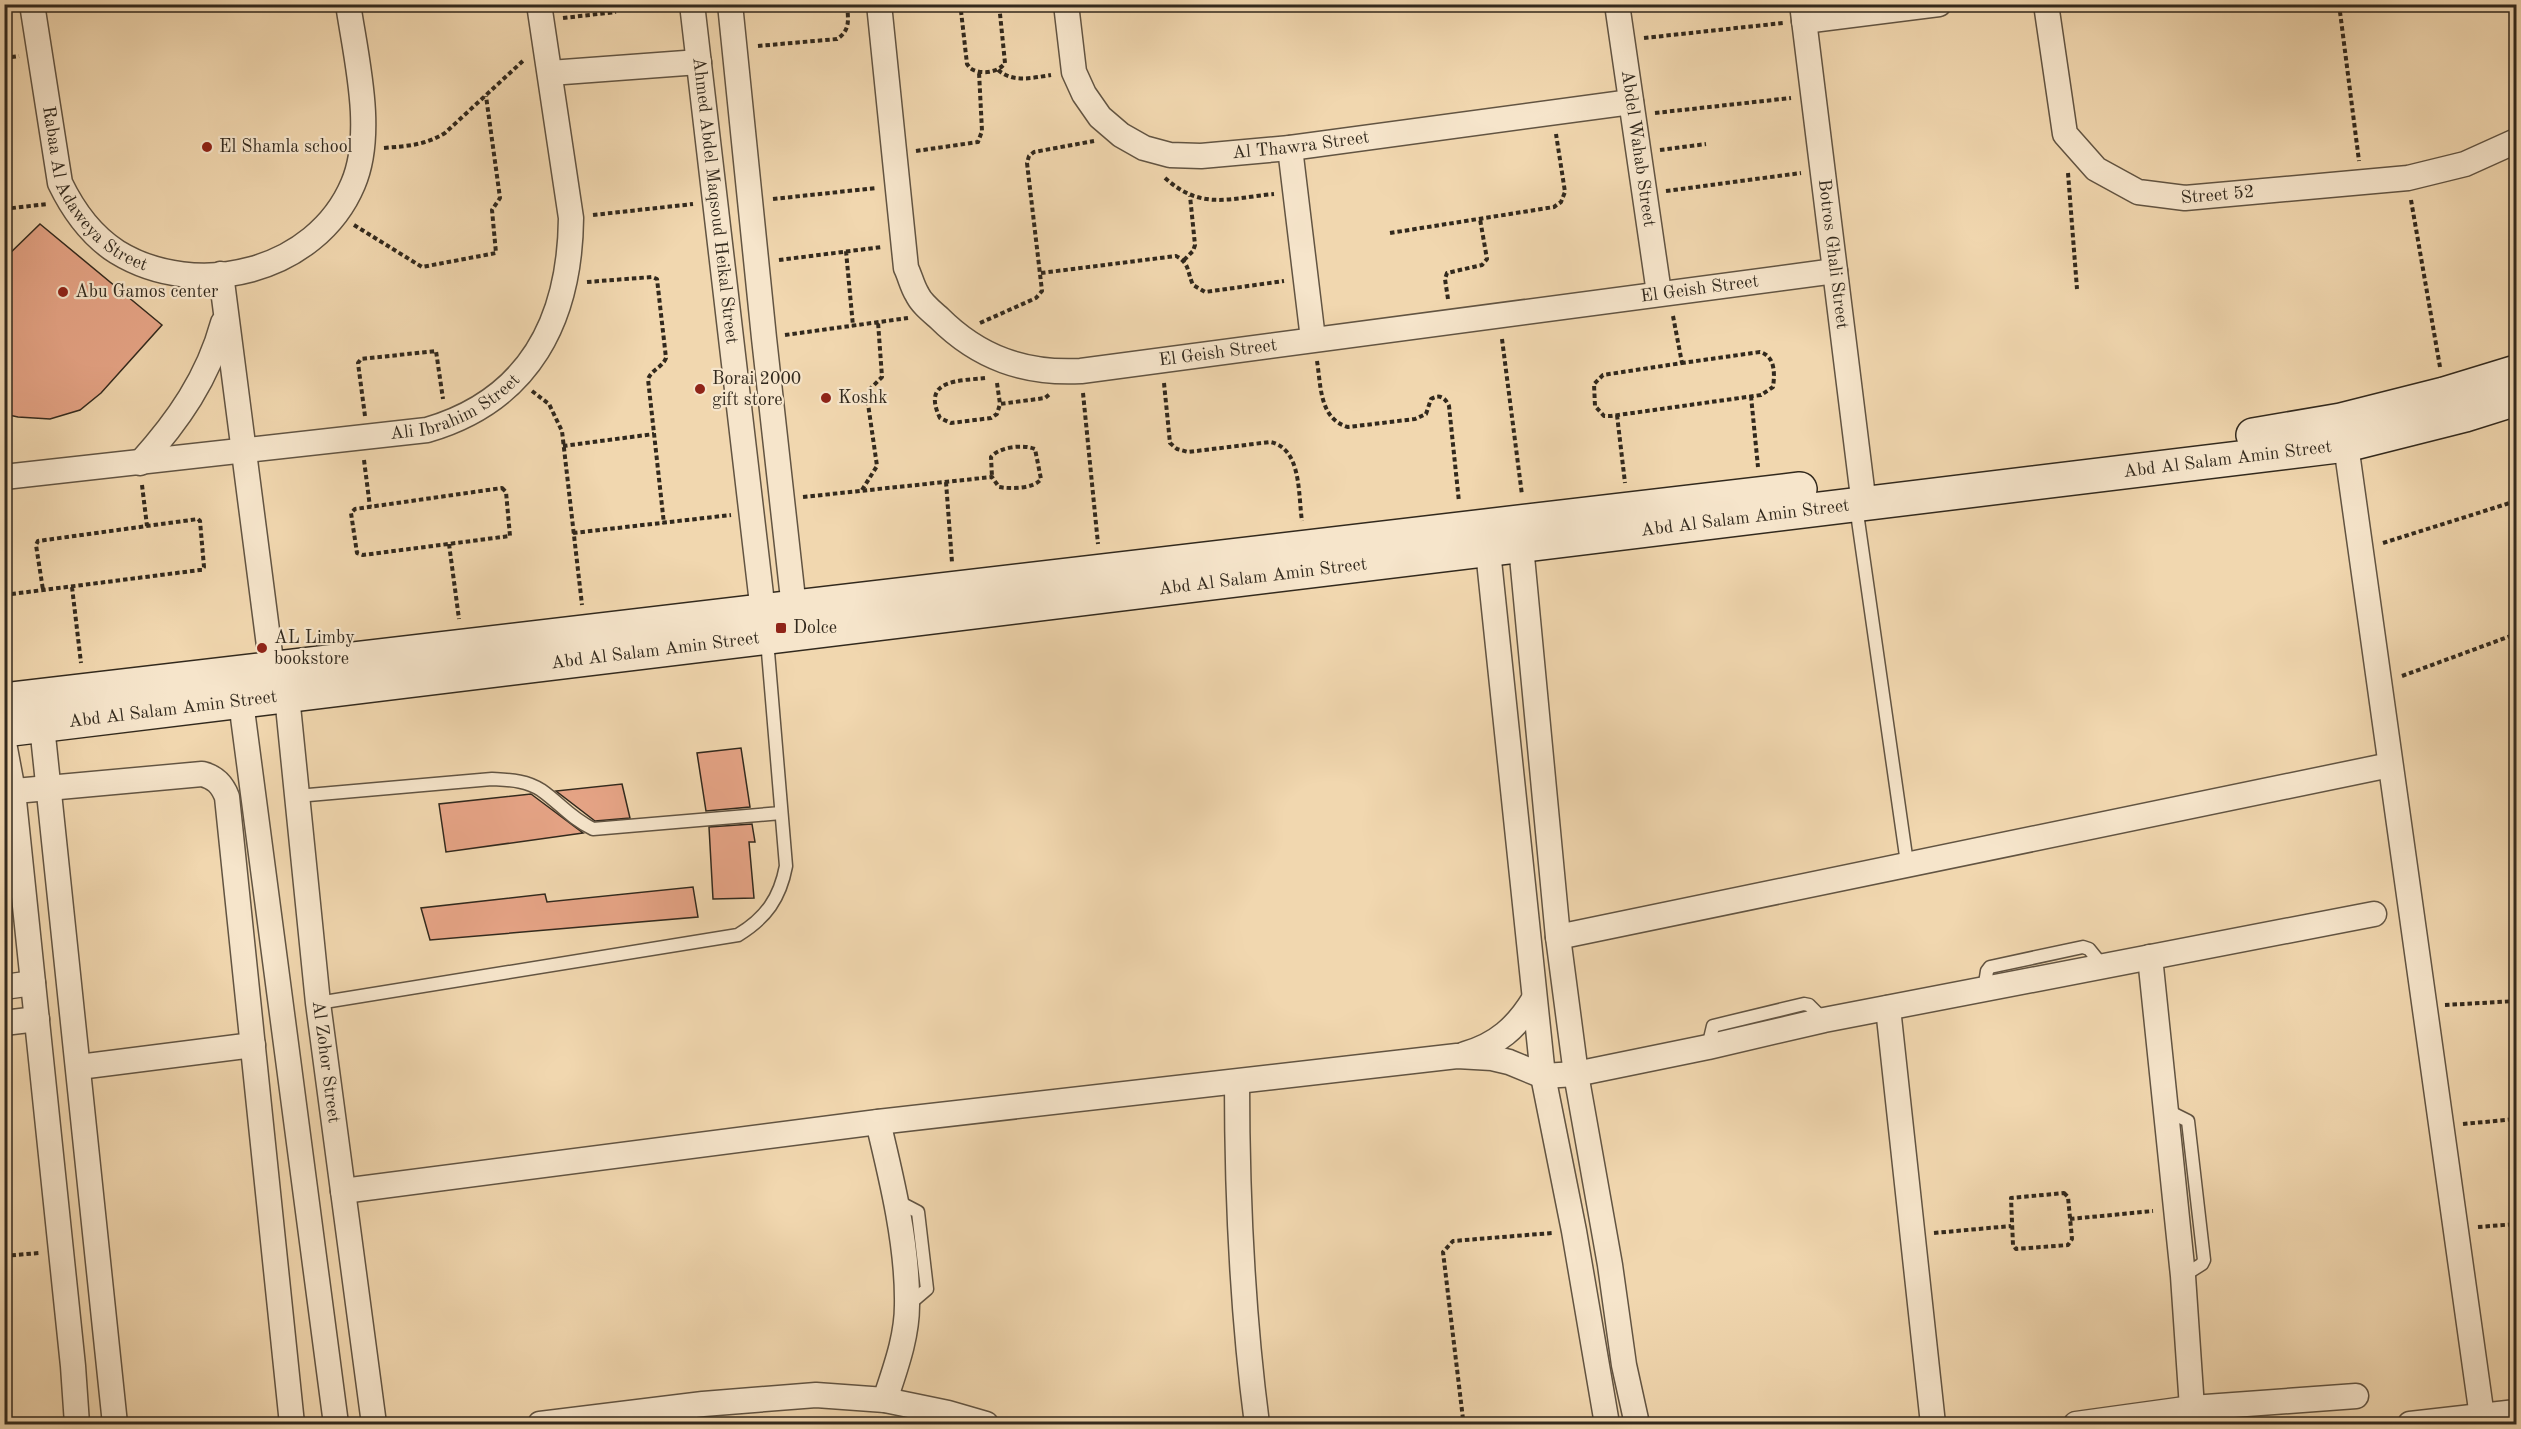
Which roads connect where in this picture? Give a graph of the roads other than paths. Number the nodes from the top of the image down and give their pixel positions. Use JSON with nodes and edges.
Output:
{"nodes":[{"id":1,"x":32,"y":4,"type":"edge"},
{"id":2,"x":692,"y":4,"type":"edge"},
{"id":3,"x":730,"y":4,"type":"edge"},
{"id":4,"x":879,"y":4,"type":"edge"},
{"id":5,"x":1066,"y":4,"type":"edge"},
{"id":6,"x":1617,"y":4,"type":"edge"},
{"id":7,"x":1939,"y":4,"type":"edge"},
{"id":8,"x":2046,"y":4,"type":"edge"},
{"id":9,"x":356,"y":6,"type":"edge"},
{"id":10,"x":1803,"y":13,"type":"edge"},
{"id":11,"x":542,"y":22,"type":"edge"},
{"id":12,"x":699,"y":62,"type":"junction"},
{"id":13,"x":550,"y":73,"type":"junction"},
{"id":14,"x":1632,"y":109,"type":"junction"},
{"id":15,"x":2517,"y":141,"type":"edge"},
{"id":16,"x":1290,"y":148,"type":"junction"},
{"id":17,"x":1835,"y":270,"type":"junction"},
{"id":18,"x":221,"y":274,"type":"junction"},
{"id":19,"x":1664,"y":292,"type":"junction"},
{"id":20,"x":226,"y":315,"type":"junction"},
{"id":21,"x":1313,"y":339,"type":"junction"},
{"id":22,"x":2517,"y":372,"type":"edge"},
{"id":23,"x":2517,"y":399,"type":"edge"},
{"id":24,"x":2346,"y":445,"type":"junction"},
{"id":25,"x":242,"y":452,"type":"junction"},
{"id":26,"x":140,"y":463,"type":"junction"},
{"id":27,"x":4,"y":477,"type":"edge"},
{"id":28,"x":1860,"y":497,"type":"junction"},
{"id":29,"x":1523,"y":534,"type":"junction"},
{"id":30,"x":1488,"y":551,"type":"junction"},
{"id":31,"x":780,"y":624,"type":"junction"},
{"id":32,"x":279,"y":683,"type":"junction"},
{"id":33,"x":4,"y":700,"type":"edge"},
{"id":34,"x":241,"y":702,"type":"junction"},
{"id":35,"x":42,"y":726,"type":"junction"},
{"id":36,"x":4,"y":730,"type":"edge"},
{"id":37,"x":4,"y":743,"type":"edge"},
{"id":38,"x":2390,"y":765,"type":"junction"},
{"id":39,"x":49,"y":788,"type":"junction"},
{"id":40,"x":9,"y":792,"type":"edge"},
{"id":41,"x":297,"y":796,"type":"junction"},
{"id":42,"x":781,"y":813,"type":"junction"},
{"id":43,"x":1907,"y":863,"type":"junction"},
{"id":44,"x":2374,"y":914,"type":"dead end"},
{"id":45,"x":1558,"y":937,"type":"junction"},
{"id":46,"x":2150,"y":957,"type":"junction"},
{"id":47,"x":33,"y":983,"type":"junction"},
{"id":48,"x":4,"y":987,"type":"edge"},
{"id":49,"x":1534,"y":999,"type":"junction"},
{"id":50,"x":318,"y":1003,"type":"junction"},
{"id":51,"x":1888,"y":1008,"type":"junction"},
{"id":52,"x":37,"y":1019,"type":"junction"},
{"id":53,"x":4,"y":1023,"type":"edge"},
{"id":54,"x":253,"y":1045,"type":"junction"},
{"id":55,"x":1457,"y":1056,"type":"junction"},
{"id":56,"x":79,"y":1067,"type":"junction"},
{"id":57,"x":1576,"y":1074,"type":"junction"},
{"id":58,"x":1543,"y":1076,"type":"junction"},
{"id":59,"x":1237,"y":1082,"type":"junction"},
{"id":60,"x":2166,"y":1110,"type":"junction"},
{"id":61,"x":878,"y":1122,"type":"junction"},
{"id":62,"x":88,"y":1154,"type":"junction"},
{"id":63,"x":51,"y":1159,"type":"junction"},
{"id":64,"x":343,"y":1191,"type":"junction"},
{"id":65,"x":2183,"y":1276,"type":"junction"},
{"id":66,"x":109,"y":1359,"type":"junction"},
{"id":67,"x":73,"y":1366,"type":"junction"},
{"id":68,"x":2356,"y":1396,"type":"dead end"},
{"id":69,"x":885,"y":1400,"type":"junction"},
{"id":70,"x":2517,"y":1412,"type":"edge"},
{"id":71,"x":2192,"y":1419,"type":"edge"},
{"id":72,"x":2483,"y":1420,"type":"edge"},
{"id":73,"x":77,"y":1425,"type":"edge"},
{"id":74,"x":116,"y":1425,"type":"edge"},
{"id":75,"x":292,"y":1425,"type":"edge"},
{"id":76,"x":336,"y":1425,"type":"edge"},
{"id":77,"x":374,"y":1425,"type":"edge"},
{"id":78,"x":540,"y":1425,"type":"edge"},
{"id":79,"x":986,"y":1425,"type":"edge"},
{"id":80,"x":1257,"y":1425,"type":"edge"},
{"id":81,"x":1607,"y":1425,"type":"edge"},
{"id":82,"x":1637,"y":1425,"type":"edge"},
{"id":83,"x":1934,"y":1425,"type":"edge"},
{"id":84,"x":2076,"y":1425,"type":"edge"},
{"id":85,"x":2410,"y":1425,"type":"edge"}],
"edges":[{"from":1,"to":18,"type":"street","name":"Rabaa Al Adaweya Street"},
{"from":2,"to":12,"type":"street","name":"Ahmed Abdel Maqsoud Heikal Street"},
{"from":3,"to":31,"type":"street","name":"Ahmed Abdel Maqsoud Heikal Street"},
{"from":4,"to":21,"type":"street","name":"El Geish Street"},
{"from":5,"to":16,"type":"street","name":"Al Thawra Street"},
{"from":6,"to":14,"type":"street","name":"Abdel Wahab Street"},
{"from":7,"to":10,"type":"street"},
{"from":8,"to":15,"type":"street","name":"Street 52"},
{"from":9,"to":18,"type":"street","name":"Rabaa Al Adaweya Street"},
{"from":10,"to":17,"type":"street","name":"Botros Ghali Street"},
{"from":11,"to":13,"type":"street","name":"Ali Ibrahim Street"},
{"from":12,"to":13,"type":"street"},
{"from":12,"to":31,"type":"street","name":"Ahmed Abdel Maqsoud Heikal Street"},
{"from":13,"to":25,"type":"street","name":"Ali Ibrahim Street"},
{"from":14,"to":16,"type":"street","name":"Al Thawra Street"},
{"from":14,"to":19,"type":"street","name":"Abdel Wahab Street"},
{"from":16,"to":21,"type":"street"},
{"from":17,"to":19,"type":"street","name":"El Geish Street"},
{"from":17,"to":28,"type":"street","name":"Botros Ghali Street"},
{"from":18,"to":20,"type":"street","name":"Al Zohor Street"},
{"from":19,"to":21,"type":"street","name":"El Geish Street"},
{"from":20,"to":25,"type":"street","name":"Al Zohor Street"},
{"from":20,"to":26,"type":"street"},
{"from":22,"to":28,"type":"street","name":"Abd Al Salam Amin Street"},
{"from":23,"to":24,"type":"street","name":"Abd Al Salam Amin Street"},
{"from":24,"to":28,"type":"street","name":"Abd Al Salam Amin Street"},
{"from":24,"to":38,"type":"street"},
{"from":25,"to":26,"type":"street","name":"Ali Ibrahim Street"},
{"from":25,"to":32,"type":"street","name":"Al Zohor Street"},
{"from":26,"to":27,"type":"street","name":"Ali Ibrahim Street"},
{"from":28,"to":29,"type":"street","name":"Abd Al Salam Amin Street"},
{"from":28,"to":29,"type":"street","name":"Abd Al Salam Amin Street"},
{"from":28,"to":43,"type":"lane"},
{"from":29,"to":30,"type":"street","name":"Abd Al Salam Amin Street"},
{"from":29,"to":31,"type":"street","name":"Abd Al Salam Amin Street"},
{"from":29,"to":45,"type":"street"},
{"from":30,"to":31,"type":"street","name":"Abd Al Salam Amin Street"},
{"from":30,"to":49,"type":"street"},
{"from":31,"to":32,"type":"street","name":"Abd Al Salam Amin Street"},
{"from":31,"to":32,"type":"street","name":"Abd Al Salam Amin Street"},
{"from":31,"to":42,"type":"lane"},
{"from":32,"to":33,"type":"street","name":"Abd Al Salam Amin Street"},
{"from":32,"to":34,"type":"street","name":"Abd Al Salam Amin Street"},
{"from":32,"to":41,"type":"street","name":"Al Zohor Street"},
{"from":34,"to":35,"type":"street","name":"Abd Al Salam Amin Street"},
{"from":34,"to":76,"type":"street","name":"Al Zohor Street"},
{"from":35,"to":36,"type":"street","name":"Abd Al Salam Amin Street"},
{"from":35,"to":39,"type":"street"},
{"from":37,"to":40,"type":"street"},
{"from":38,"to":43,"type":"street"},
{"from":38,"to":72,"type":"street"},
{"from":39,"to":40,"type":"street"},
{"from":39,"to":54,"type":"street"},
{"from":39,"to":56,"type":"street"},
{"from":40,"to":47,"type":"street"},
{"from":41,"to":42,"type":"lane"},
{"from":41,"to":50,"type":"street","name":"Al Zohor Street"},
{"from":42,"to":50,"type":"lane"},
{"from":43,"to":45,"type":"street"},
{"from":44,"to":46,"type":"street"},
{"from":45,"to":57,"type":"street"},
{"from":46,"to":51,"type":"street"},
{"from":46,"to":60,"type":"street"},
{"from":47,"to":48,"type":"street"},
{"from":47,"to":52,"type":"street"},
{"from":49,"to":55,"type":"street"},
{"from":49,"to":58,"type":"street"},
{"from":50,"to":64,"type":"street","name":"Al Zohor Street"},
{"from":51,"to":57,"type":"street"},
{"from":51,"to":83,"type":"street"},
{"from":52,"to":53,"type":"street"},
{"from":52,"to":63,"type":"street"},
{"from":54,"to":56,"type":"street"},
{"from":54,"to":75,"type":"street"},
{"from":55,"to":58,"type":"street"},
{"from":55,"to":59,"type":"street"},
{"from":56,"to":62,"type":"street"},
{"from":57,"to":58,"type":"street"},
{"from":57,"to":82,"type":"street"},
{"from":58,"to":81,"type":"street"},
{"from":59,"to":61,"type":"street"},
{"from":59,"to":80,"type":"street"},
{"from":60,"to":65,"type":"street"},
{"from":60,"to":65,"type":"lane"},
{"from":61,"to":64,"type":"street"},
{"from":61,"to":69,"type":"street"},
{"from":62,"to":63,"type":"street"},
{"from":62,"to":66,"type":"street"},
{"from":63,"to":67,"type":"street"},
{"from":64,"to":77,"type":"street","name":"Al Zohor Street"},
{"from":65,"to":71,"type":"street"},
{"from":66,"to":67,"type":"street"},
{"from":66,"to":74,"type":"street"},
{"from":67,"to":73,"type":"street"},
{"from":68,"to":71,"type":"street"},
{"from":69,"to":78,"type":"street"},
{"from":69,"to":79,"type":"street"},
{"from":70,"to":72,"type":"street"},
{"from":71,"to":84,"type":"street"},
{"from":72,"to":85,"type":"street"}]}
